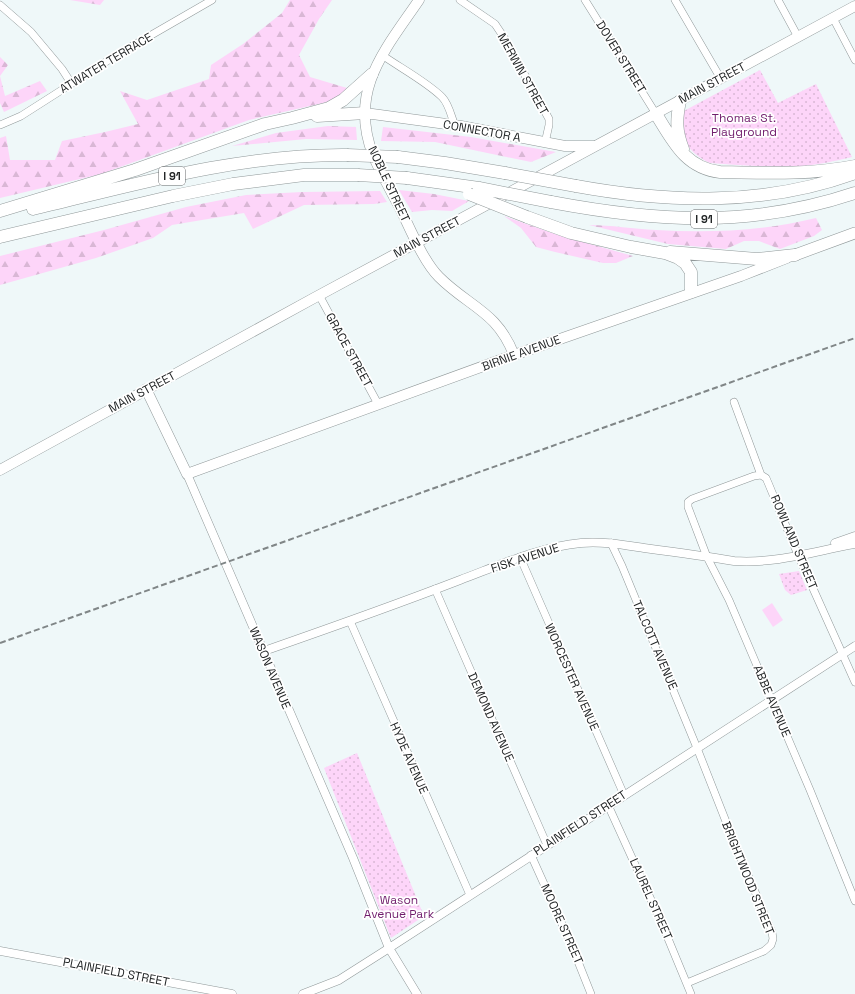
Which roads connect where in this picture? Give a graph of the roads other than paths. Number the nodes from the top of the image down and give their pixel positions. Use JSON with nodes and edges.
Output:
{"nodes":[{"id":1,"x":212,"y":0,"type":"edge"},
{"id":2,"x":419,"y":0,"type":"edge"},
{"id":3,"x":460,"y":0,"type":"edge"},
{"id":4,"x":596,"y":0,"type":"edge"},
{"id":5,"x":675,"y":0,"type":"edge"},
{"id":6,"x":778,"y":0,"type":"edge"},
{"id":7,"x":587,"y":2,"type":"edge"},
{"id":8,"x":0,"y":4,"type":"edge"},
{"id":9,"x":855,"y":6,"type":"edge"},
{"id":10,"x":833,"y":18,"type":"junction"},
{"id":11,"x":798,"y":37,"type":"junction"},
{"id":12,"x":382,"y":55,"type":"junction"},
{"id":13,"x":855,"y":60,"type":"edge"},
{"id":14,"x":372,"y":74,"type":"junction"},
{"id":15,"x":721,"y":78,"type":"junction"},
{"id":16,"x":71,"y":83,"type":"junction"},
{"id":17,"x":680,"y":101,"type":"junction"},
{"id":18,"x":365,"y":114,"type":"junction"},
{"id":19,"x":656,"y":114,"type":"junction"},
{"id":20,"x":292,"y":118,"type":"junction"},
{"id":21,"x":0,"y":125,"type":"edge"},
{"id":22,"x":455,"y":126,"type":"junction"},
{"id":23,"x":546,"y":143,"type":"junction"},
{"id":24,"x":598,"y":145,"type":"junction"},
{"id":25,"x":685,"y":156,"type":"junction"},
{"id":26,"x":855,"y":166,"type":"edge"},
{"id":27,"x":855,"y":173,"type":"edge"},
{"id":28,"x":474,"y":191,"type":"junction"},
{"id":29,"x":855,"y":193,"type":"edge"},
{"id":30,"x":0,"y":211,"type":"edge"},
{"id":31,"x":0,"y":217,"type":"edge"},
{"id":32,"x":855,"y":233,"type":"edge"},
{"id":33,"x":0,"y":237,"type":"edge"},
{"id":34,"x":417,"y":243,"type":"junction"},
{"id":35,"x":631,"y":248,"type":"junction"},
{"id":36,"x":795,"y":255,"type":"junction"},
{"id":37,"x":691,"y":292,"type":"junction"},
{"id":38,"x":319,"y":296,"type":"junction"},
{"id":39,"x":514,"y":355,"type":"junction"},
{"id":40,"x":146,"y":389,"type":"junction"},
{"id":41,"x":734,"y":402,"type":"dead end"},
{"id":42,"x":378,"y":404,"type":"junction"},
{"id":43,"x":0,"y":470,"type":"edge"},
{"id":44,"x":187,"y":474,"type":"junction"},
{"id":45,"x":761,"y":475,"type":"junction"},
{"id":46,"x":855,"y":536,"type":"edge"},
{"id":47,"x":611,"y":543,"type":"junction"},
{"id":48,"x":855,"y":544,"type":"edge"},
{"id":49,"x":798,"y":555,"type":"junction"},
{"id":50,"x":707,"y":557,"type":"junction"},
{"id":51,"x":520,"y":558,"type":"junction"},
{"id":52,"x":435,"y":589,"type":"junction"},
{"id":53,"x":350,"y":621,"type":"junction"},
{"id":54,"x":855,"y":646,"type":"edge"},
{"id":55,"x":264,"y":651,"type":"junction"},
{"id":56,"x":843,"y":654,"type":"junction"},
{"id":57,"x":855,"y":682,"type":"edge"},
{"id":58,"x":771,"y":700,"type":"junction"},
{"id":59,"x":697,"y":748,"type":"junction"},
{"id":60,"x":624,"y":795,"type":"junction"},
{"id":61,"x":608,"y":805,"type":"junction"},
{"id":62,"x":547,"y":845,"type":"junction"},
{"id":63,"x":531,"y":855,"type":"junction"},
{"id":64,"x":470,"y":895,"type":"junction"},
{"id":65,"x":855,"y":901,"type":"edge"},
{"id":66,"x":389,"y":948,"type":"junction"},
{"id":67,"x":0,"y":950,"type":"edge"},
{"id":68,"x":687,"y":983,"type":"junction"},
{"id":69,"x":232,"y":994,"type":"edge"},
{"id":70,"x":303,"y":994,"type":"edge"},
{"id":71,"x":417,"y":994,"type":"edge"},
{"id":72,"x":591,"y":994,"type":"edge"},
{"id":73,"x":691,"y":994,"type":"edge"}],
"edges":[{"from":1,"to":16,"type":"street","name":"ATWATER TERRACE"},
{"from":2,"to":12,"type":"main road","name":"NOBLE STREET"},
{"from":3,"to":23,"type":"street","name":"MERWIN STREET"},
{"from":4,"to":7,"type":"street"},
{"from":5,"to":15,"type":"street"},
{"from":6,"to":11,"type":"street"},
{"from":7,"to":19,"type":"street","name":"DOVER STREET"},
{"from":8,"to":16,"type":"street"},
{"from":9,"to":10,"type":"main road","name":"MAIN STREET"},
{"from":10,"to":11,"type":"main road","name":"MAIN STREET"},
{"from":10,"to":13,"type":"street"},
{"from":11,"to":15,"type":"main road","name":"MAIN STREET"},
{"from":12,"to":14,"type":"main road","name":"NOBLE STREET"},
{"from":12,"to":22,"type":"street"},
{"from":14,"to":18,"type":"main road","name":"NOBLE STREET"},
{"from":14,"to":20,"type":"highway"},
{"from":15,"to":17,"type":"main road","name":"MAIN STREET"},
{"from":16,"to":21,"type":"street","name":"ATWATER TERRACE"},
{"from":17,"to":19,"type":"main road","name":"MAIN STREET"},
{"from":17,"to":25,"type":"highway"},
{"from":18,"to":20,"type":"highway"},
{"from":18,"to":22,"type":"main road","name":"CONNECTOR A"},
{"from":18,"to":34,"type":"main road","name":"NOBLE STREET"},
{"from":19,"to":24,"type":"main road","name":"MAIN STREET"},
{"from":19,"to":25,"type":"highway"},
{"from":20,"to":30,"type":"highway"},
{"from":22,"to":23,"type":"main road","name":"CONNECTOR A"},
{"from":23,"to":24,"type":"main road","name":"CONNECTOR A"},
{"from":24,"to":34,"type":"main road","name":"MAIN STREET"},
{"from":25,"to":26,"type":"highway"},
{"from":27,"to":31,"type":"highway","number":"I 91","bridge":true},
{"from":28,"to":29,"type":"highway","number":"I 91","bridge":true},
{"from":28,"to":33,"type":"highway","number":"I 91","bridge":true},
{"from":28,"to":35,"type":"highway","bridge":true},
{"from":32,"to":36,"type":"main road","name":"BIRNIE AVENUE"},
{"from":34,"to":38,"type":"main road","name":"MAIN STREET"},
{"from":34,"to":39,"type":"main road","name":"NOBLE STREET"},
{"from":35,"to":36,"type":"highway"},
{"from":35,"to":37,"type":"highway"},
{"from":36,"to":37,"type":"main road","name":"BIRNIE AVENUE"},
{"from":37,"to":39,"type":"main road","name":"BIRNIE AVENUE"},
{"from":38,"to":40,"type":"main road","name":"MAIN STREET"},
{"from":38,"to":42,"type":"street","name":"GRACE STREET"},
{"from":39,"to":42,"type":"main road","name":"BIRNIE AVENUE"},
{"from":40,"to":43,"type":"main road","name":"MAIN STREET"},
{"from":40,"to":44,"type":"main road","name":"WASON AVENUE"},
{"from":41,"to":45,"type":"street","name":"ROWLAND STREET"},
{"from":42,"to":44,"type":"main road","name":"BIRNIE AVENUE"},
{"from":44,"to":55,"type":"street","name":"WASON AVENUE"},
{"from":45,"to":49,"type":"street","name":"ROWLAND STREET"},
{"from":45,"to":50,"type":"street","name":"ABBE AVENUE"},
{"from":46,"to":49,"type":"street","name":"FISK AVENUE"},
{"from":47,"to":50,"type":"street","name":"FISK AVENUE"},
{"from":47,"to":51,"type":"street","name":"FISK AVENUE"},
{"from":47,"to":59,"type":"street","name":"TALCOTT AVENUE"},
{"from":48,"to":49,"type":"street","name":"FISK AVENUE"},
{"from":49,"to":50,"type":"street","name":"FISK AVENUE"},
{"from":49,"to":56,"type":"street","name":"ROWLAND STREET"},
{"from":50,"to":58,"type":"street","name":"ABBE AVENUE"},
{"from":51,"to":52,"type":"street","name":"FISK AVENUE"},
{"from":51,"to":60,"type":"street","name":"WORCESTER AVENUE"},
{"from":52,"to":53,"type":"street","name":"FISK AVENUE"},
{"from":52,"to":62,"type":"street","name":"DEMOND AVENUE"},
{"from":53,"to":55,"type":"street","name":"FISK AVENUE"},
{"from":53,"to":64,"type":"street","name":"HYDE AVENUE"},
{"from":54,"to":56,"type":"street","name":"PLAINFIELD STREET"},
{"from":55,"to":66,"type":"street","name":"WASON AVENUE"},
{"from":56,"to":57,"type":"street","name":"ROWLAND STREET"},
{"from":56,"to":58,"type":"street","name":"PLAINFIELD STREET"},
{"from":58,"to":59,"type":"street","name":"PLAINFIELD STREET"},
{"from":58,"to":65,"type":"street","name":"ABBE AVENUE"},
{"from":59,"to":60,"type":"street","name":"PLAINFIELD STREET"},
{"from":59,"to":68,"type":"street","name":"BRIGHTWOOD STREET"},
{"from":60,"to":61,"type":"street","name":"PLAINFIELD STREET"},
{"from":61,"to":62,"type":"street","name":"PLAINFIELD STREET"},
{"from":61,"to":68,"type":"street","name":"LAUREL STREET"},
{"from":62,"to":63,"type":"street","name":"PLAINFIELD STREET"},
{"from":63,"to":64,"type":"street","name":"PLAINFIELD STREET"},
{"from":63,"to":72,"type":"street","name":"MOORE STREET"},
{"from":64,"to":66,"type":"street","name":"PLAINFIELD STREET"},
{"from":66,"to":70,"type":"street","name":"PLAINFIELD STREET"},
{"from":66,"to":71,"type":"street","name":"WASON AVENUE"},
{"from":67,"to":69,"type":"street","name":"PLAINFIELD STREET"},
{"from":68,"to":73,"type":"street","name":"LAUREL STREET"}]}
